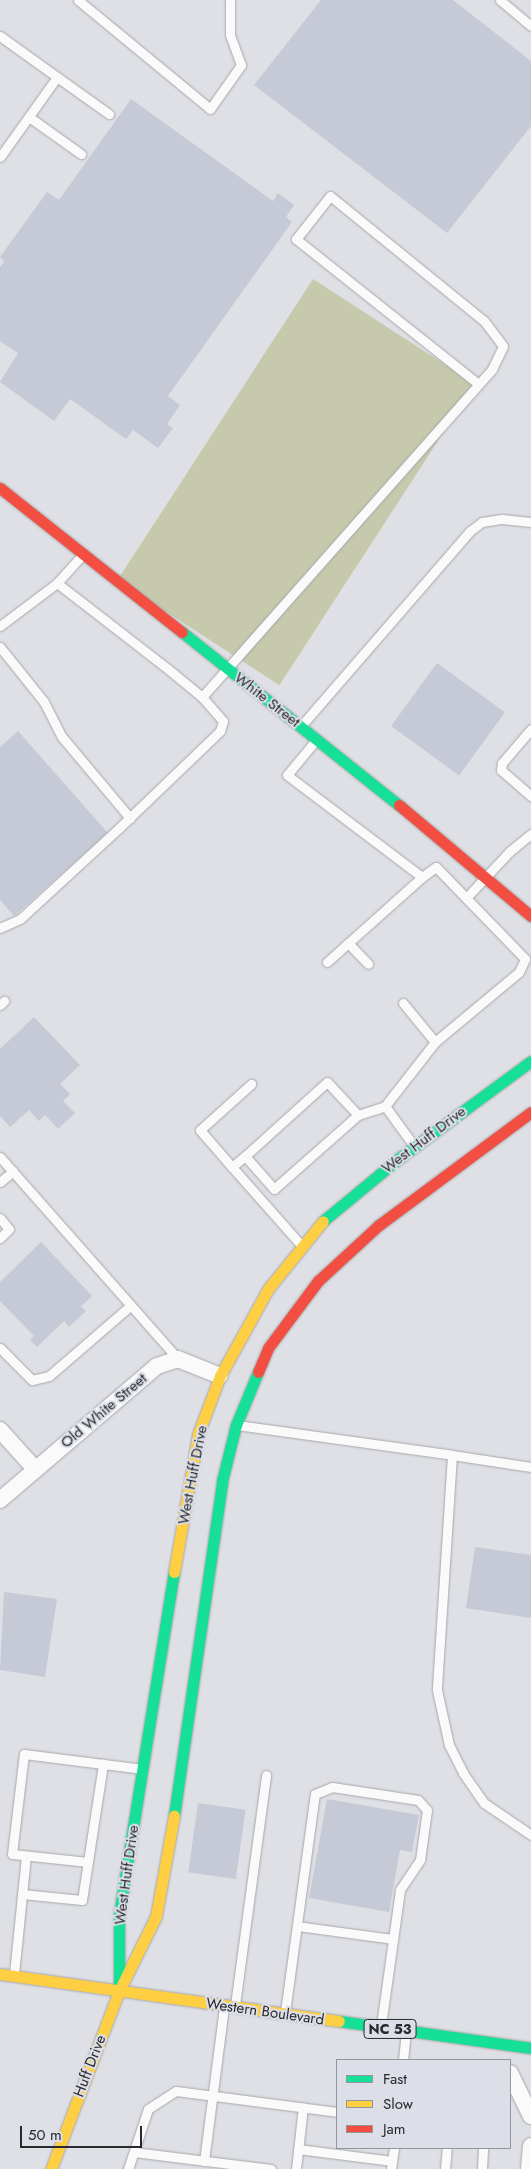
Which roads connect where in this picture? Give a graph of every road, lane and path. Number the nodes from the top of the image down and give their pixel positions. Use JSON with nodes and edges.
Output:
{"nodes":[{"id":1,"x":78,"y":0,"type":"edge"},
{"id":2,"x":230,"y":0,"type":"edge"},
{"id":3,"x":500,"y":0,"type":"edge"},
{"id":4,"x":531,"y":26,"type":"edge"},
{"id":5,"x":0,"y":36,"type":"edge"},
{"id":6,"x":57,"y":77,"type":"junction"},
{"id":7,"x":109,"y":114,"type":"dead end"},
{"id":8,"x":29,"y":117,"type":"junction"},
{"id":9,"x":81,"y":154,"type":"dead end"},
{"id":10,"x":0,"y":157,"type":"edge"},
{"id":11,"x":478,"y":384,"type":"junction"},
{"id":12,"x":0,"y":488,"type":"edge"},
{"id":13,"x":531,"y":522,"type":"edge"},
{"id":14,"x":82,"y":554,"type":"junction"},
{"id":15,"x":58,"y":583,"type":"junction"},
{"id":16,"x":0,"y":626,"type":"edge"},
{"id":17,"x":0,"y":647,"type":"edge"},
{"id":18,"x":227,"y":668,"type":"junction"},
{"id":19,"x":202,"y":697,"type":"junction"},
{"id":20,"x":300,"y":727,"type":"junction"},
{"id":21,"x":531,"y":729,"type":"edge"},
{"id":22,"x":316,"y":740,"type":"junction"},
{"id":23,"x":531,"y":796,"type":"edge"},
{"id":24,"x":130,"y":818,"type":"junction"},
{"id":25,"x":531,"y":834,"type":"edge"},
{"id":26,"x":485,"y":877,"type":"junction"},
{"id":27,"x":422,"y":878,"type":"junction"},
{"id":28,"x":466,"y":898,"type":"junction"},
{"id":29,"x":531,"y":916,"type":"edge"},
{"id":30,"x":0,"y":928,"type":"edge"},
{"id":31,"x":348,"y":943,"type":"junction"},
{"id":32,"x":327,"y":962,"type":"dead end"},
{"id":33,"x":368,"y":964,"type":"dead end"},
{"id":34,"x":403,"y":1003,"type":"dead end"},
{"id":35,"x":435,"y":1042,"type":"junction"},
{"id":36,"x":531,"y":1060,"type":"edge"},
{"id":37,"x":251,"y":1084,"type":"dead end"},
{"id":38,"x":385,"y":1106,"type":"junction"},
{"id":39,"x":531,"y":1112,"type":"edge"},
{"id":40,"x":358,"y":1115,"type":"junction"},
{"id":41,"x":414,"y":1147,"type":"junction"},
{"id":42,"x":246,"y":1156,"type":"junction"},
{"id":43,"x":0,"y":1157,"type":"edge"},
{"id":44,"x":232,"y":1167,"type":"junction"},
{"id":45,"x":13,"y":1172,"type":"junction"},
{"id":46,"x":0,"y":1182,"type":"edge"},
{"id":47,"x":0,"y":1218,"type":"edge"},
{"id":48,"x":0,"y":1238,"type":"edge"},
{"id":49,"x":302,"y":1246,"type":"junction"},
{"id":50,"x":131,"y":1305,"type":"junction"},
{"id":51,"x":0,"y":1348,"type":"edge"},
{"id":52,"x":178,"y":1359,"type":"junction"},
{"id":53,"x":220,"y":1376,"type":"junction"},
{"id":54,"x":236,"y":1425,"type":"junction"},
{"id":55,"x":0,"y":1430,"type":"edge"},
{"id":56,"x":452,"y":1455,"type":"junction"},
{"id":57,"x":531,"y":1468,"type":"edge"},
{"id":58,"x":35,"y":1469,"type":"junction"},
{"id":59,"x":0,"y":1500,"type":"edge"},
{"id":60,"x":103,"y":1764,"type":"junction"},
{"id":61,"x":143,"y":1769,"type":"junction"},
{"id":62,"x":266,"y":1775,"type":"dead end"},
{"id":63,"x":531,"y":1836,"type":"edge"},
{"id":64,"x":26,"y":1856,"type":"junction"},
{"id":65,"x":88,"y":1862,"type":"junction"},
{"id":66,"x":22,"y":1894,"type":"junction"},
{"id":67,"x":297,"y":1926,"type":"junction"},
{"id":68,"x":393,"y":1939,"type":"junction"},
{"id":69,"x":0,"y":1974,"type":"edge"},
{"id":70,"x":14,"y":1976,"type":"junction"},
{"id":71,"x":119,"y":1991,"type":"junction"},
{"id":72,"x":229,"y":2007,"type":"junction"},
{"id":73,"x":285,"y":2014,"type":"junction"},
{"id":74,"x":380,"y":2028,"type":"junction"},
{"id":75,"x":406,"y":2031,"type":"junction"},
{"id":76,"x":495,"y":2044,"type":"junction"},
{"id":77,"x":531,"y":2048,"type":"edge"},
{"id":78,"x":403,"y":2059,"type":"edge"},
{"id":79,"x":502,"y":2059,"type":"edge"},
{"id":80,"x":511,"y":2075,"type":"edge"},
{"id":81,"x":212,"y":2095,"type":"junction"},
{"id":82,"x":303,"y":2107,"type":"junction"},
{"id":83,"x":336,"y":2112,"type":"edge"},
{"id":84,"x":531,"y":2116,"type":"edge"},
{"id":85,"x":531,"y":2146,"type":"edge"},
{"id":86,"x":298,"y":2149,"type":"junction"},
{"id":87,"x":394,"y":2149,"type":"edge"},
{"id":88,"x":447,"y":2149,"type":"edge"},
{"id":89,"x":483,"y":2149,"type":"edge"},
{"id":90,"x":134,"y":2152,"type":"junction"},
{"id":91,"x":204,"y":2161,"type":"junction"},
{"id":92,"x":392,"y":2165,"type":"edge"},
{"id":93,"x":243,"y":2167,"type":"edge"},
{"id":94,"x":51,"y":2169,"type":"edge"},
{"id":95,"x":128,"y":2169,"type":"edge"},
{"id":96,"x":271,"y":2169,"type":"edge"},
{"id":97,"x":296,"y":2169,"type":"edge"},
{"id":98,"x":445,"y":2169,"type":"edge"},
{"id":99,"x":482,"y":2169,"type":"edge"},
{"id":100,"x":529,"y":2169,"type":"edge"}],
"edges":[{"from":1,"to":2,"type":"lane"},
{"from":3,"to":4,"type":"lane"},
{"from":5,"to":6,"type":"lane"},
{"from":6,"to":7,"type":"lane"},
{"from":6,"to":8,"type":"lane"},
{"from":8,"to":9,"type":"lane"},
{"from":8,"to":10,"type":"lane"},
{"from":11,"to":11,"type":"lane"},
{"from":11,"to":18,"type":"lane"},
{"from":12,"to":14,"type":"street","name":"White Street"},
{"from":13,"to":20,"type":"lane"},
{"from":14,"to":15,"type":"lane"},
{"from":14,"to":18,"type":"street","name":"White Street"},
{"from":15,"to":16,"type":"lane"},
{"from":15,"to":19,"type":"lane"},
{"from":17,"to":24,"type":"lane"},
{"from":18,"to":19,"type":"lane"},
{"from":18,"to":20,"type":"street","name":"White Street"},
{"from":19,"to":24,"type":"lane"},
{"from":20,"to":22,"type":"street","name":"White Street"},
{"from":21,"to":23,"type":"lane"},
{"from":22,"to":26,"type":"street","name":"White Street"},
{"from":22,"to":27,"type":"lane"},
{"from":24,"to":30,"type":"lane"},
{"from":25,"to":26,"type":"lane"},
{"from":26,"to":28,"type":"lane"},
{"from":26,"to":29,"type":"street","name":"White Street"},
{"from":27,"to":28,"type":"lane"},
{"from":27,"to":31,"type":"lane"},
{"from":28,"to":35,"type":"lane"},
{"from":31,"to":32,"type":"lane"},
{"from":31,"to":33,"type":"lane"},
{"from":34,"to":35,"type":"lane"},
{"from":35,"to":38,"type":"lane"},
{"from":36,"to":41,"type":"street","name":"West Huff Drive"},
{"from":37,"to":44,"type":"lane"},
{"from":38,"to":40,"type":"lane"},
{"from":38,"to":41,"type":"lane"},
{"from":39,"to":54,"type":"street","name":"West Huff Drive"},
{"from":40,"to":42,"type":"lane"},
{"from":40,"to":42,"type":"lane"},
{"from":41,"to":49,"type":"street","name":"West Huff Drive"},
{"from":42,"to":44,"type":"lane"},
{"from":43,"to":45,"type":"lane"},
{"from":44,"to":49,"type":"lane"},
{"from":45,"to":46,"type":"lane"},
{"from":45,"to":50,"type":"lane"},
{"from":47,"to":48,"type":"lane"},
{"from":49,"to":53,"type":"street","name":"West Huff Drive"},
{"from":50,"to":51,"type":"lane"},
{"from":50,"to":52,"type":"lane"},
{"from":52,"to":53,"type":"street"},
{"from":52,"to":58,"type":"street","name":"Old White Street"},
{"from":53,"to":61,"type":"street","name":"West Huff Drive"},
{"from":54,"to":56,"type":"lane"},
{"from":54,"to":71,"type":"street","name":"West Huff Drive"},
{"from":55,"to":58,"type":"street"},
{"from":56,"to":57,"type":"lane"},
{"from":56,"to":63,"type":"lane"},
{"from":58,"to":59,"type":"street","name":"Old White Street"},
{"from":60,"to":61,"type":"lane"},
{"from":60,"to":64,"type":"lane"},
{"from":60,"to":65,"type":"lane"},
{"from":61,"to":71,"type":"street","name":"West Huff Drive"},
{"from":62,"to":72,"type":"lane"},
{"from":64,"to":65,"type":"lane"},
{"from":64,"to":66,"type":"lane"},
{"from":65,"to":66,"type":"lane"},
{"from":66,"to":70,"type":"lane"},
{"from":67,"to":68,"type":"lane"},
{"from":67,"to":68,"type":"lane"},
{"from":67,"to":73,"type":"lane"},
{"from":68,"to":74,"type":"lane"},
{"from":69,"to":70,"type":"street","name":"Western Boulevard","number":"NC 53"},
{"from":70,"to":71,"type":"street","name":"Western Boulevard","number":"NC 53"},
{"from":71,"to":72,"type":"street","name":"Western Boulevard","number":"NC 53"},
{"from":71,"to":94,"type":"street","name":"Huff Drive"},
{"from":72,"to":73,"type":"street","name":"Western Boulevard","number":"NC 53"},
{"from":72,"to":81,"type":"lane"},
{"from":73,"to":74,"type":"street","name":"Western Boulevard","number":"NC 53"},
{"from":74,"to":75,"type":"street","name":"Western Boulevard","number":"NC 53"},
{"from":75,"to":76,"type":"street","name":"Western Boulevard","number":"NC 53"},
{"from":75,"to":78,"type":"lane"},
{"from":76,"to":77,"type":"street","name":"Western Boulevard","number":"NC 53"},
{"from":76,"to":79,"type":"street"},
{"from":80,"to":84,"type":"street"},
{"from":81,"to":82,"type":"lane"},
{"from":81,"to":90,"type":"lane"},
{"from":81,"to":91,"type":"lane"},
{"from":82,"to":83,"type":"lane"},
{"from":82,"to":86,"type":"lane"},
{"from":85,"to":100,"type":"street"},
{"from":86,"to":92,"type":"lane"},
{"from":86,"to":97,"type":"lane"},
{"from":87,"to":92,"type":"lane"},
{"from":88,"to":98,"type":"lane"},
{"from":89,"to":99,"type":"lane"},
{"from":90,"to":91,"type":"lane"},
{"from":90,"to":95,"type":"lane"},
{"from":91,"to":93,"type":"lane"},
{"from":93,"to":96,"type":"lane"}]}
